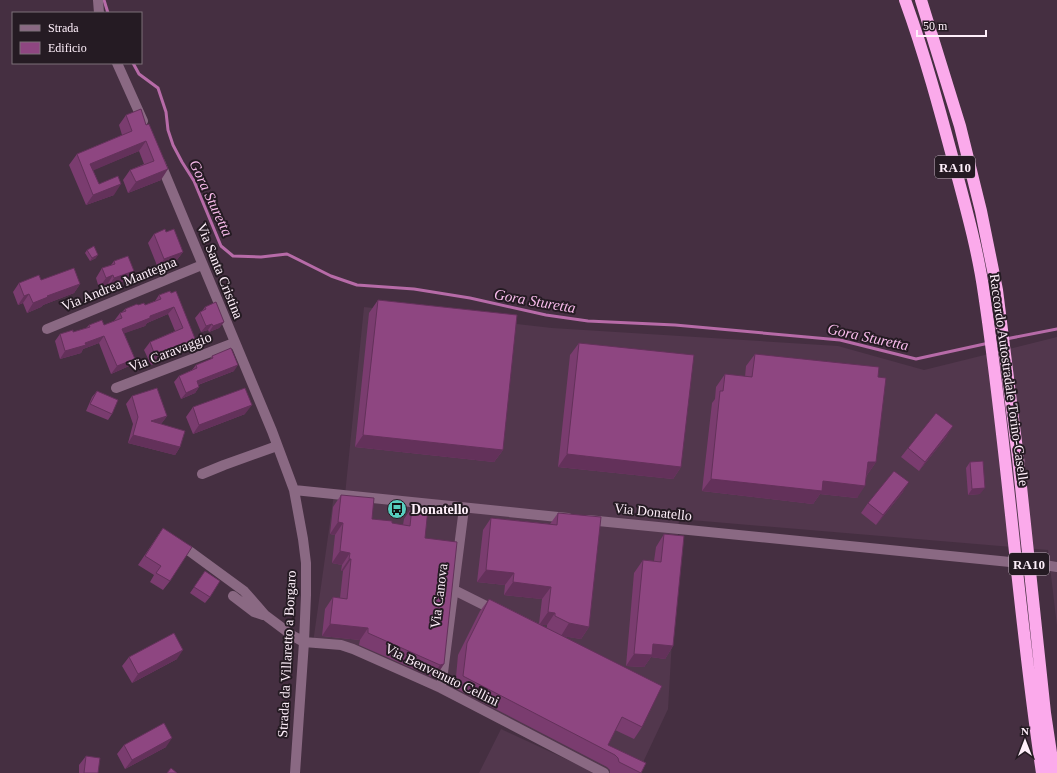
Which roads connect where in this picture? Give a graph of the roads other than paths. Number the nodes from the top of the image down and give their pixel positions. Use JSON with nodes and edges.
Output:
{"nodes":[{"id":1,"x":98,"y":0,"type":"edge"},
{"id":2,"x":905,"y":0,"type":"edge"},
{"id":3,"x":921,"y":0,"type":"edge"},
{"id":4,"x":99,"y":12,"type":"edge"},
{"id":5,"x":117,"y":64,"type":"edge"},
{"id":6,"x":146,"y":129,"type":"edge"},
{"id":7,"x":155,"y":151,"type":"edge"},
{"id":8,"x":202,"y":265,"type":"junction"},
{"id":9,"x":47,"y":329,"type":"dead end"},
{"id":10,"x":234,"y":343,"type":"junction"},
{"id":11,"x":116,"y":388,"type":"dead end"},
{"id":12,"x":277,"y":446,"type":"junction"},
{"id":13,"x":202,"y":474,"type":"dead end"},
{"id":14,"x":294,"y":490,"type":"junction"},
{"id":15,"x":464,"y":508,"type":"junction"},
{"id":16,"x":188,"y":550,"type":"edge"},
{"id":17,"x":1010,"y":562,"type":"dead end"},
{"id":18,"x":1039,"y":564,"type":"dead end"},
{"id":19,"x":1057,"y":566,"type":"edge"},
{"id":20,"x":454,"y":590,"type":"junction"},
{"id":21,"x":233,"y":596,"type":"dead end"},
{"id":22,"x":502,"y":614,"type":"edge"},
{"id":23,"x":265,"y":615,"type":"junction"},
{"id":24,"x":304,"y":642,"type":"junction"},
{"id":25,"x":441,"y":688,"type":"junction"},
{"id":26,"x":295,"y":773,"type":"edge"},
{"id":27,"x":604,"y":773,"type":"edge"},
{"id":28,"x":1042,"y":773,"type":"edge"},
{"id":29,"x":1054,"y":773,"type":"edge"}],
"edges":[{"from":1,"to":4,"type":"street"},
{"from":2,"to":28,"type":"highway","name":"Raccordo Autostradale Torino-Caselle","number":"RA10"},
{"from":3,"to":29,"type":"highway","name":"Raccordo Autostradale Torino-Caselle","number":"RA10"},
{"from":5,"to":6,"type":"street"},
{"from":7,"to":8,"type":"street","name":"Via Santa Cristina"},
{"from":8,"to":9,"type":"street","name":"Via Andrea Mantegna"},
{"from":8,"to":10,"type":"street","name":"Via Santa Cristina"},
{"from":10,"to":11,"type":"street","name":"Via Caravaggio"},
{"from":10,"to":12,"type":"street","name":"Via Santa Cristina"},
{"from":12,"to":13,"type":"street"},
{"from":12,"to":14,"type":"street","name":"Via Santa Cristina"},
{"from":14,"to":15,"type":"street","name":"Via Donatello"},
{"from":14,"to":24,"type":"street","name":"Strada da Villaretto a Borgaro"},
{"from":15,"to":17,"type":"street","name":"Via Donatello"},
{"from":15,"to":20,"type":"street","name":"Via Canova"},
{"from":16,"to":23,"type":"street","name":"Via Benvenuto Cellini"},
{"from":18,"to":19,"type":"street"},
{"from":20,"to":22,"type":"street"},
{"from":20,"to":25,"type":"street","name":"Via Canova"},
{"from":21,"to":23,"type":"street","name":"Via Benvenuto Cellini"},
{"from":23,"to":24,"type":"street","name":"Via Benvenuto Cellini"},
{"from":24,"to":25,"type":"street","name":"Via Benvenuto Cellini"},
{"from":24,"to":26,"type":"street","name":"Strada da Villaretto a Borgaro"},
{"from":25,"to":27,"type":"street","name":"Via Benvenuto Cellini"}]}
